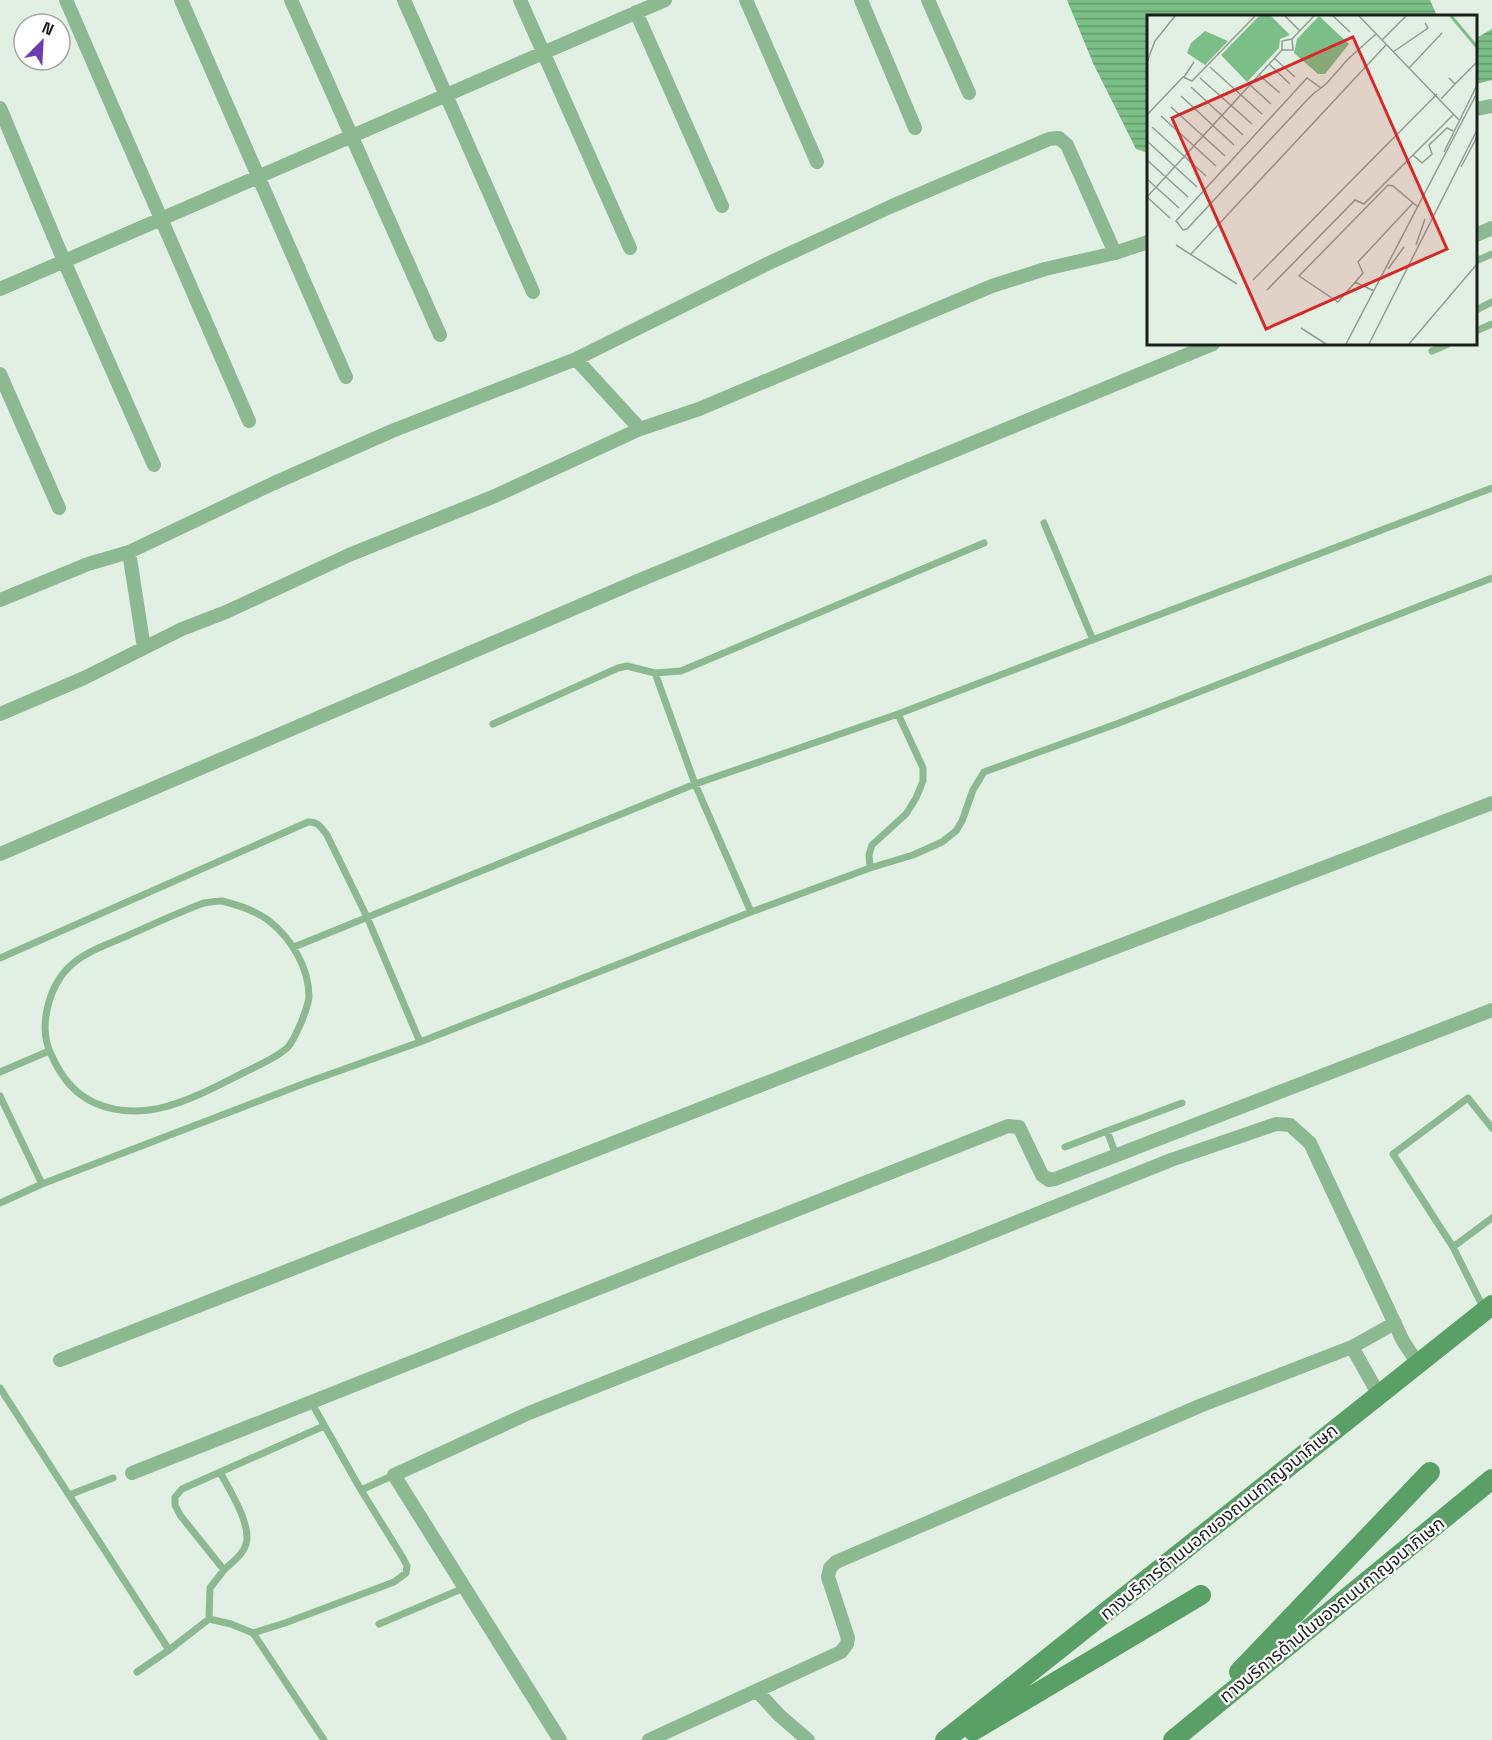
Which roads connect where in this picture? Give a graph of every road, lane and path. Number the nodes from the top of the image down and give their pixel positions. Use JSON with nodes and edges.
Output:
{"nodes":[{"id":1,"x":66,"y":0,"type":"edge"},
{"id":2,"x":181,"y":0,"type":"edge"},
{"id":3,"x":291,"y":0,"type":"edge"},
{"id":4,"x":404,"y":0,"type":"edge"},
{"id":5,"x":520,"y":0,"type":"edge"},
{"id":6,"x":665,"y":0,"type":"edge"},
{"id":7,"x":746,"y":0,"type":"edge"},
{"id":8,"x":861,"y":0,"type":"edge"},
{"id":9,"x":928,"y":0,"type":"edge"},
{"id":10,"x":636,"y":12,"type":"junction"},
{"id":11,"x":543,"y":53,"type":"junction"},
{"id":12,"x":969,"y":93,"type":"dead end"},
{"id":13,"x":446,"y":95,"type":"junction"},
{"id":14,"x":1492,"y":106,"type":"edge"},
{"id":15,"x":0,"y":108,"type":"edge"},
{"id":16,"x":1477,"y":110,"type":"edge"},
{"id":17,"x":915,"y":128,"type":"dead end"},
{"id":18,"x":352,"y":136,"type":"junction"},
{"id":19,"x":818,"y":162,"type":"dead end"},
{"id":20,"x":258,"y":177,"type":"junction"},
{"id":21,"x":722,"y":206,"type":"dead end"},
{"id":22,"x":160,"y":220,"type":"junction"},
{"id":23,"x":1492,"y":228,"type":"edge"},
{"id":24,"x":1477,"y":235,"type":"edge"},
{"id":25,"x":1147,"y":243,"type":"edge"},
{"id":26,"x":630,"y":248,"type":"dead end"},
{"id":27,"x":1115,"y":253,"type":"junction"},
{"id":28,"x":1492,"y":254,"type":"edge"},
{"id":29,"x":64,"y":261,"type":"junction"},
{"id":30,"x":1477,"y":261,"type":"edge"},
{"id":31,"x":0,"y":289,"type":"edge"},
{"id":32,"x":533,"y":292,"type":"dead end"},
{"id":33,"x":1492,"y":302,"type":"edge"},
{"id":34,"x":1477,"y":310,"type":"edge"},
{"id":35,"x":1492,"y":324,"type":"edge"},
{"id":36,"x":1477,"y":331,"type":"edge"},
{"id":37,"x":440,"y":335,"type":"dead end"},
{"id":38,"x":1211,"y":345,"type":"edge"},
{"id":39,"x":1446,"y":345,"type":"edge"},
{"id":40,"x":1432,"y":351,"type":"dead end"},
{"id":41,"x":576,"y":358,"type":"junction"},
{"id":42,"x":0,"y":374,"type":"edge"},
{"id":43,"x":346,"y":377,"type":"dead end"},
{"id":44,"x":249,"y":421,"type":"dead end"},
{"id":45,"x":640,"y":429,"type":"junction"},
{"id":46,"x":154,"y":465,"type":"dead end"},
{"id":47,"x":1492,"y":488,"type":"edge"},
{"id":48,"x":60,"y":508,"type":"dead end"},
{"id":49,"x":1044,"y":523,"type":"dead end"},
{"id":50,"x":984,"y":543,"type":"dead end"},
{"id":51,"x":129,"y":552,"type":"junction"},
{"id":52,"x":1492,"y":578,"type":"edge"},
{"id":53,"x":0,"y":600,"type":"edge"},
{"id":54,"x":1093,"y":640,"type":"junction"},
{"id":55,"x":144,"y":648,"type":"junction"},
{"id":56,"x":655,"y":674,"type":"junction"},
{"id":57,"x":0,"y":714,"type":"edge"},
{"id":58,"x":898,"y":714,"type":"junction"},
{"id":59,"x":493,"y":724,"type":"dead end"},
{"id":60,"x":695,"y":784,"type":"junction"},
{"id":61,"x":1492,"y":803,"type":"edge"},
{"id":62,"x":0,"y":854,"type":"edge"},
{"id":63,"x":870,"y":868,"type":"junction"},
{"id":64,"x":751,"y":912,"type":"junction"},
{"id":65,"x":367,"y":917,"type":"junction"},
{"id":66,"x":294,"y":947,"type":"junction"},
{"id":67,"x":0,"y":958,"type":"edge"},
{"id":68,"x":1492,"y":1010,"type":"edge"},
{"id":69,"x":420,"y":1042,"type":"junction"},
{"id":70,"x":49,"y":1051,"type":"junction"},
{"id":71,"x":0,"y":1072,"type":"edge"},
{"id":72,"x":0,"y":1096,"type":"edge"},
{"id":73,"x":1182,"y":1102,"type":"dead end"},
{"id":74,"x":1492,"y":1128,"type":"edge"},
{"id":75,"x":1107,"y":1131,"type":"junction"},
{"id":76,"x":1065,"y":1147,"type":"dead end"},
{"id":77,"x":1116,"y":1155,"type":"junction"},
{"id":78,"x":42,"y":1184,"type":"junction"},
{"id":79,"x":0,"y":1203,"type":"edge"},
{"id":80,"x":1492,"y":1218,"type":"edge"},
{"id":81,"x":1453,"y":1247,"type":"junction"},
{"id":82,"x":1489,"y":1308,"type":"edge"},
{"id":83,"x":1395,"y":1323,"type":"junction"},
{"id":84,"x":1352,"y":1347,"type":"junction"},
{"id":85,"x":60,"y":1360,"type":"dead end"},
{"id":86,"x":1418,"y":1364,"type":"junction"},
{"id":87,"x":0,"y":1388,"type":"edge"},
{"id":88,"x":1379,"y":1395,"type":"junction"},
{"id":89,"x":311,"y":1401,"type":"junction"},
{"id":90,"x":324,"y":1426,"type":"junction"},
{"id":91,"x":220,"y":1472,"type":"junction"},
{"id":92,"x":132,"y":1473,"type":"dead end"},
{"id":93,"x":1430,"y":1473,"type":"dead end"},
{"id":94,"x":394,"y":1475,"type":"junction"},
{"id":95,"x":113,"y":1478,"type":"dead end"},
{"id":96,"x":1492,"y":1479,"type":"edge"},
{"id":97,"x":361,"y":1490,"type":"junction"},
{"id":98,"x":69,"y":1495,"type":"junction"},
{"id":99,"x":224,"y":1570,"type":"junction"},
{"id":100,"x":464,"y":1588,"type":"junction"},
{"id":101,"x":1201,"y":1595,"type":"dead end"},
{"id":102,"x":209,"y":1619,"type":"junction"},
{"id":103,"x":379,"y":1624,"type":"dead end"},
{"id":104,"x":253,"y":1633,"type":"junction"},
{"id":105,"x":169,"y":1650,"type":"junction"},
{"id":106,"x":137,"y":1672,"type":"dead end"},
{"id":107,"x":757,"y":1691,"type":"junction"},
{"id":108,"x":1176,"y":1737,"type":"edge"},
{"id":109,"x":324,"y":1740,"type":"edge"},
{"id":110,"x":560,"y":1740,"type":"edge"},
{"id":111,"x":649,"y":1740,"type":"edge"},
{"id":112,"x":808,"y":1740,"type":"edge"},
{"id":113,"x":945,"y":1740,"type":"edge"},
{"id":114,"x":958,"y":1740,"type":"edge"}],
"edges":[{"from":1,"to":22,"type":"street"},
{"from":2,"to":20,"type":"street"},
{"from":3,"to":18,"type":"street"},
{"from":4,"to":13,"type":"street"},
{"from":5,"to":11,"type":"street"},
{"from":6,"to":10,"type":"street"},
{"from":7,"to":19,"type":"street"},
{"from":8,"to":17,"type":"street"},
{"from":9,"to":12,"type":"street"},
{"from":10,"to":11,"type":"street"},
{"from":10,"to":21,"type":"street"},
{"from":11,"to":13,"type":"street"},
{"from":11,"to":26,"type":"street"},
{"from":13,"to":18,"type":"street"},
{"from":13,"to":32,"type":"street"},
{"from":14,"to":16,"type":"street"},
{"from":15,"to":29,"type":"street"},
{"from":18,"to":20,"type":"street"},
{"from":18,"to":37,"type":"street"},
{"from":20,"to":22,"type":"street"},
{"from":20,"to":43,"type":"street"},
{"from":22,"to":29,"type":"street"},
{"from":22,"to":44,"type":"street"},
{"from":23,"to":24,"type":"street"},
{"from":25,"to":27,"type":"street"},
{"from":27,"to":41,"type":"street"},
{"from":27,"to":45,"type":"street"},
{"from":28,"to":30,"type":"lane"},
{"from":29,"to":31,"type":"street"},
{"from":29,"to":46,"type":"street"},
{"from":33,"to":34,"type":"lane"},
{"from":35,"to":36,"type":"lane"},
{"from":38,"to":62,"type":"street"},
{"from":39,"to":40,"type":"lane"},
{"from":41,"to":45,"type":"street"},
{"from":41,"to":51,"type":"street"},
{"from":42,"to":48,"type":"street"},
{"from":45,"to":55,"type":"street"},
{"from":47,"to":54,"type":"lane"},
{"from":49,"to":54,"type":"lane"},
{"from":50,"to":56,"type":"lane"},
{"from":51,"to":53,"type":"street"},
{"from":51,"to":55,"type":"street"},
{"from":52,"to":63,"type":"lane"},
{"from":54,"to":58,"type":"lane"},
{"from":55,"to":57,"type":"street"},
{"from":56,"to":59,"type":"lane"},
{"from":56,"to":60,"type":"lane"},
{"from":58,"to":60,"type":"lane"},
{"from":58,"to":63,"type":"lane"},
{"from":60,"to":64,"type":"lane"},
{"from":60,"to":65,"type":"lane"},
{"from":61,"to":85,"type":"street"},
{"from":63,"to":64,"type":"lane"},
{"from":64,"to":69,"type":"lane"},
{"from":65,"to":66,"type":"lane"},
{"from":65,"to":67,"type":"lane"},
{"from":65,"to":69,"type":"lane"},
{"from":66,"to":70,"type":"lane"},
{"from":66,"to":70,"type":"lane"},
{"from":68,"to":77,"type":"street"},
{"from":69,"to":78,"type":"lane"},
{"from":70,"to":71,"type":"lane"},
{"from":72,"to":78,"type":"lane"},
{"from":73,"to":75,"type":"lane"},
{"from":74,"to":81,"type":"lane"},
{"from":75,"to":76,"type":"lane"},
{"from":75,"to":77,"type":"lane"},
{"from":77,"to":89,"type":"street"},
{"from":78,"to":79,"type":"lane"},
{"from":80,"to":81,"type":"lane"},
{"from":81,"to":82,"type":"lane"},
{"from":82,"to":86,"type":"main road","name":"ทางบริการด้านนอกของถนนกาญจนาภิเษก"},
{"from":83,"to":84,"type":"street"},
{"from":83,"to":86,"type":"street"},
{"from":83,"to":94,"type":"street"},
{"from":84,"to":88,"type":"street"},
{"from":84,"to":107,"type":"street"},
{"from":86,"to":88,"type":"main road","name":"ทางบริการด้านนอกของถนนกาญจนาภิเษก"},
{"from":87,"to":98,"type":"lane"},
{"from":88,"to":113,"type":"main road","name":"ทางบริการด้านนอกของถนนกาญจนาภิเษก"},
{"from":89,"to":90,"type":"lane"},
{"from":89,"to":92,"type":"street"},
{"from":90,"to":91,"type":"lane"},
{"from":90,"to":97,"type":"lane"},
{"from":91,"to":99,"type":"lane"},
{"from":91,"to":99,"type":"lane"},
{"from":93,"to":108,"type":"main road"},
{"from":94,"to":97,"type":"lane"},
{"from":94,"to":100,"type":"street"},
{"from":95,"to":98,"type":"lane"},
{"from":96,"to":108,"type":"main road","name":"ทางบริการด้านในของถนนกาญจนาภิเษก"},
{"from":97,"to":104,"type":"lane"},
{"from":98,"to":105,"type":"lane"},
{"from":99,"to":102,"type":"lane"},
{"from":100,"to":103,"type":"lane"},
{"from":100,"to":110,"type":"street"},
{"from":101,"to":114,"type":"main road"},
{"from":102,"to":104,"type":"lane"},
{"from":102,"to":105,"type":"lane"},
{"from":104,"to":109,"type":"lane"},
{"from":105,"to":106,"type":"lane"},
{"from":107,"to":111,"type":"street"},
{"from":107,"to":112,"type":"street"}]}
